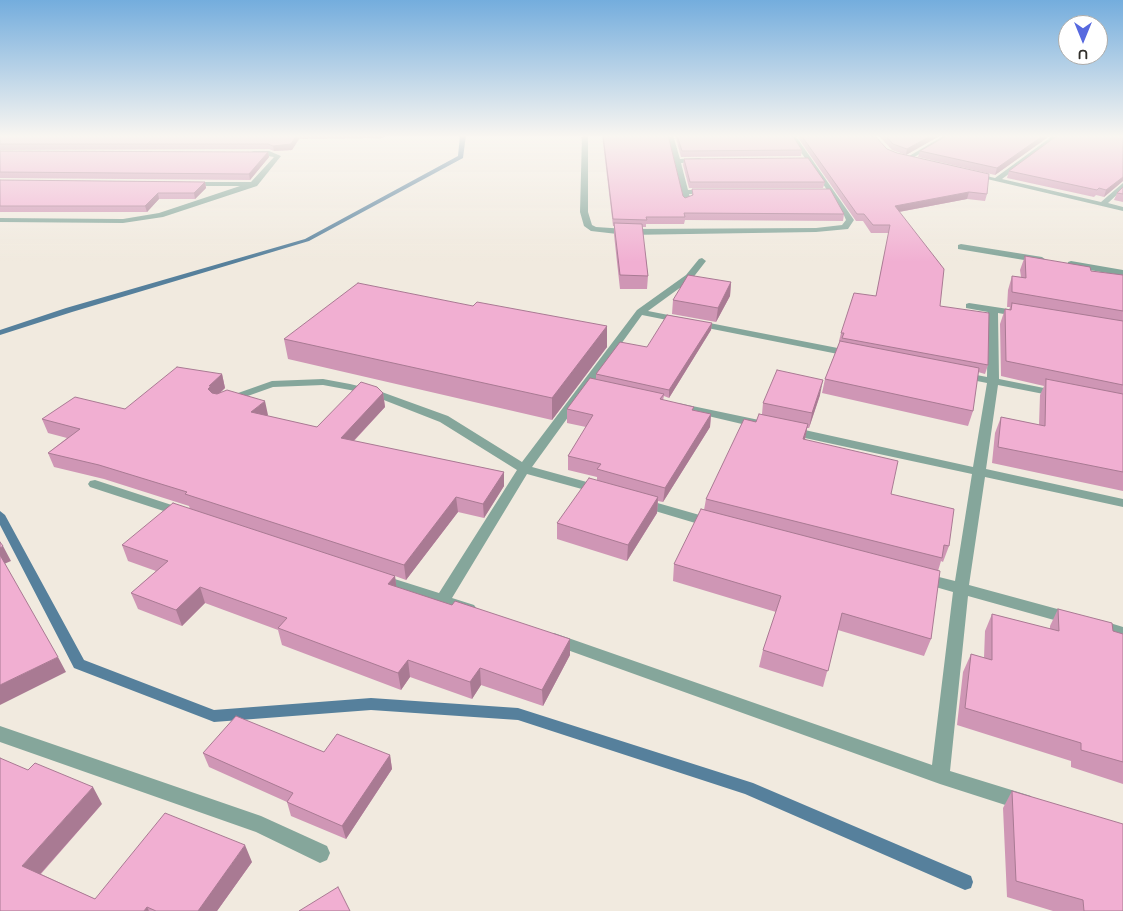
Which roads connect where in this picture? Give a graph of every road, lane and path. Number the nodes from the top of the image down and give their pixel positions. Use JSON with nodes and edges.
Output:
{"nodes":[{"id":1,"x":260,"y":178,"type":"edge"},
{"id":2,"x":584,"y":178,"type":"edge"},
{"id":3,"x":682,"y":178,"type":"edge"},
{"id":4,"x":822,"y":178,"type":"edge"},
{"id":5,"x":985,"y":178,"type":"edge"},
{"id":6,"x":999,"y":178,"type":"edge"},
{"id":7,"x":996,"y":180,"type":"junction"},
{"id":8,"x":176,"y":184,"type":"edge"},
{"id":9,"x":254,"y":184,"type":"junction"},
{"id":10,"x":1123,"y":185,"type":"edge"},
{"id":11,"x":685,"y":192,"type":"junction"},
{"id":12,"x":714,"y":192,"type":"edge"},
{"id":13,"x":822,"y":192,"type":"edge"},
{"id":14,"x":832,"y":192,"type":"junction"},
{"id":15,"x":688,"y":201,"type":"edge"},
{"id":16,"x":1103,"y":204,"type":"junction"},
{"id":17,"x":1123,"y":209,"type":"edge"},
{"id":18,"x":0,"y":220,"type":"edge"},
{"id":19,"x":961,"y":247,"type":"dead end"},
{"id":20,"x":702,"y":261,"type":"dead end"},
{"id":21,"x":1123,"y":273,"type":"edge"},
{"id":22,"x":969,"y":306,"type":"dead end"},
{"id":23,"x":992,"y":309,"type":"junction"},
{"id":24,"x":640,"y":312,"type":"junction"},
{"id":25,"x":1030,"y":316,"type":"edge"},
{"id":26,"x":866,"y":356,"type":"edge"},
{"id":27,"x":954,"y":374,"type":"edge"},
{"id":28,"x":993,"y":381,"type":"junction"},
{"id":29,"x":1067,"y":396,"type":"edge"},
{"id":30,"x":662,"y":402,"type":"edge"},
{"id":31,"x":220,"y":403,"type":"edge"},
{"id":32,"x":524,"y":468,"type":"junction"},
{"id":33,"x":978,"y":472,"type":"junction"},
{"id":34,"x":95,"y":484,"type":"dead end"},
{"id":35,"x":609,"y":493,"type":"edge"},
{"id":36,"x":628,"y":499,"type":"edge"},
{"id":37,"x":1123,"y":503,"type":"edge"},
{"id":38,"x":198,"y":518,"type":"edge"},
{"id":39,"x":724,"y":526,"type":"edge"},
{"id":40,"x":368,"y":575,"type":"edge"},
{"id":41,"x":913,"y":575,"type":"edge"},
{"id":42,"x":961,"y":588,"type":"junction"},
{"id":43,"x":443,"y":600,"type":"junction"},
{"id":44,"x":480,"y":613,"type":"edge"},
{"id":45,"x":537,"y":633,"type":"edge"},
{"id":46,"x":1123,"y":633,"type":"edge"},
{"id":47,"x":0,"y":734,"type":"edge"},
{"id":48,"x":940,"y":776,"type":"junction"},
{"id":49,"x":1041,"y":807,"type":"edge"},
{"id":50,"x":320,"y":854,"type":"dead end"}],
"edges":[{"from":1,"to":9,"type":"street"},
{"from":2,"to":14,"type":"street"},
{"from":3,"to":11,"type":"street"},
{"from":4,"to":14,"type":"street"},
{"from":5,"to":7,"type":"street"},
{"from":6,"to":7,"type":"street"},
{"from":7,"to":16,"type":"street"},
{"from":8,"to":9,"type":"street"},
{"from":9,"to":18,"type":"street"},
{"from":10,"to":16,"type":"street"},
{"from":11,"to":12,"type":"street"},
{"from":11,"to":15,"type":"street"},
{"from":13,"to":14,"type":"street"},
{"from":16,"to":17,"type":"street"},
{"from":19,"to":21,"type":"street"},
{"from":20,"to":24,"type":"street"},
{"from":22,"to":23,"type":"street"},
{"from":23,"to":25,"type":"street"},
{"from":23,"to":28,"type":"street"},
{"from":24,"to":26,"type":"street"},
{"from":24,"to":32,"type":"street"},
{"from":27,"to":28,"type":"street"},
{"from":28,"to":29,"type":"street"},
{"from":28,"to":33,"type":"street"},
{"from":30,"to":33,"type":"street"},
{"from":31,"to":32,"type":"street"},
{"from":32,"to":35,"type":"street"},
{"from":32,"to":43,"type":"street"},
{"from":33,"to":37,"type":"street"},
{"from":33,"to":42,"type":"street"},
{"from":34,"to":38,"type":"street"},
{"from":36,"to":39,"type":"street"},
{"from":40,"to":43,"type":"street"},
{"from":41,"to":42,"type":"street"},
{"from":42,"to":46,"type":"street"},
{"from":42,"to":48,"type":"street"},
{"from":43,"to":44,"type":"street"},
{"from":45,"to":48,"type":"street"},
{"from":47,"to":50,"type":"street"},
{"from":48,"to":49,"type":"street"}]}
